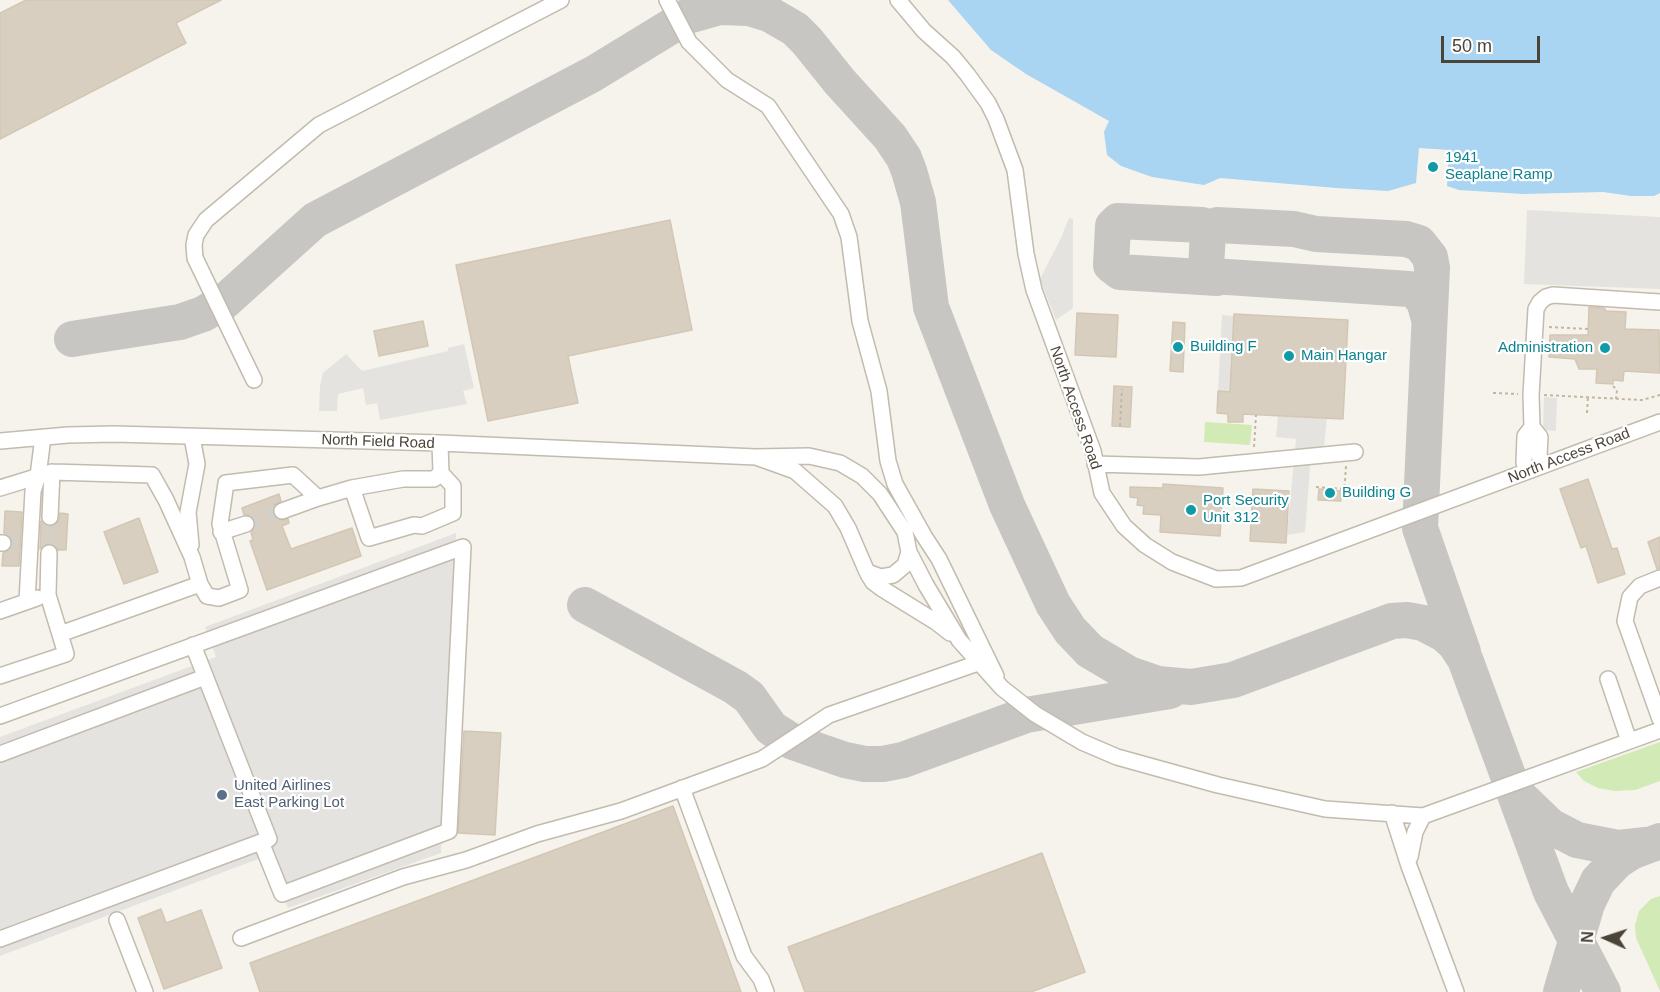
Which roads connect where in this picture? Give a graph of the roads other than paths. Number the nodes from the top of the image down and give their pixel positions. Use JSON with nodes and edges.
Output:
{"nodes":[{"id":1,"x":561,"y":0,"type":"edge"},
{"id":2,"x":667,"y":0,"type":"edge"},
{"id":3,"x":898,"y":0,"type":"edge"},
{"id":4,"x":1660,"y":302,"type":"edge"},
{"id":5,"x":254,"y":380,"type":"dead end"},
{"id":6,"x":1660,"y":422,"type":"edge"},
{"id":7,"x":1532,"y":427,"type":"junction"},
{"id":8,"x":43,"y":437,"type":"junction"},
{"id":9,"x":192,"y":437,"type":"junction"},
{"id":10,"x":0,"y":441,"type":"edge"},
{"id":11,"x":440,"y":443,"type":"junction"},
{"id":12,"x":1351,"y":452,"type":"road end"},
{"id":13,"x":756,"y":457,"type":"junction"},
{"id":14,"x":1095,"y":464,"type":"junction"},
{"id":15,"x":1542,"y":465,"type":"junction"},
{"id":16,"x":1526,"y":471,"type":"junction"},
{"id":17,"x":441,"y":473,"type":"junction"},
{"id":18,"x":45,"y":474,"type":"junction"},
{"id":19,"x":0,"y":488,"type":"edge"},
{"id":20,"x":352,"y":488,"type":"junction"},
{"id":21,"x":318,"y":498,"type":"junction"},
{"id":22,"x":282,"y":511,"type":"tunnel mouth"},
{"id":23,"x":50,"y":517,"type":"tunnel mouth"},
{"id":24,"x":246,"y":524,"type":"tunnel mouth"},
{"id":25,"x":221,"y":532,"type":"junction"},
{"id":26,"x":909,"y":552,"type":"junction"},
{"id":27,"x":49,"y":553,"type":"tunnel mouth"},
{"id":28,"x":192,"y":557,"type":"junction"},
{"id":29,"x":867,"y":572,"type":"junction"},
{"id":30,"x":1660,"y":579,"type":"edge"},
{"id":31,"x":200,"y":584,"type":"junction"},
{"id":32,"x":48,"y":595,"type":"junction"},
{"id":33,"x":27,"y":600,"type":"junction"},
{"id":34,"x":0,"y":611,"type":"edge"},
{"id":35,"x":60,"y":634,"type":"junction"},
{"id":36,"x":959,"y":640,"type":"junction"},
{"id":37,"x":193,"y":645,"type":"junction"},
{"id":38,"x":978,"y":663,"type":"junction"},
{"id":39,"x":0,"y":676,"type":"edge"},
{"id":40,"x":206,"y":677,"type":"junction"},
{"id":41,"x":1608,"y":679,"type":"dead end"},
{"id":42,"x":1002,"y":688,"type":"junction"},
{"id":43,"x":0,"y":716,"type":"edge"},
{"id":44,"x":1660,"y":719,"type":"edge"},
{"id":45,"x":1660,"y":730,"type":"edge"},
{"id":46,"x":1629,"y":741,"type":"junction"},
{"id":47,"x":0,"y":754,"type":"edge"},
{"id":48,"x":682,"y":788,"type":"junction"},
{"id":49,"x":1392,"y":813,"type":"junction"},
{"id":50,"x":1423,"y":816,"type":"junction"},
{"id":51,"x":265,"y":840,"type":"junction"},
{"id":52,"x":1409,"y":866,"type":"junction"},
{"id":53,"x":117,"y":920,"type":"dead end"},
{"id":54,"x":240,"y":938,"type":"dead end"},
{"id":55,"x":0,"y":939,"type":"edge"},
{"id":56,"x":145,"y":992,"type":"edge"},
{"id":57,"x":766,"y":992,"type":"edge"},
{"id":58,"x":1456,"y":992,"type":"edge"}],
"edges":[{"from":1,"to":5,"type":"street"},
{"from":2,"to":42,"type":"street"},
{"from":3,"to":14,"type":"street","name":"North Access Road"},
{"from":4,"to":7,"type":"street"},
{"from":6,"to":15,"type":"street","name":"North Access Road"},
{"from":7,"to":15,"type":"street"},
{"from":7,"to":16,"type":"street"},
{"from":8,"to":9,"type":"street","name":"North Field Road"},
{"from":8,"to":10,"type":"street","name":"North Field Road"},
{"from":8,"to":18,"type":"street"},
{"from":9,"to":11,"type":"street","name":"North Field Road"},
{"from":9,"to":28,"type":"street"},
{"from":11,"to":13,"type":"street","name":"North Field Road"},
{"from":11,"to":17,"type":"street"},
{"from":12,"to":14,"type":"street"},
{"from":13,"to":26,"type":"street","name":"North Field Road"},
{"from":13,"to":29,"type":"street","name":"North Field Road"},
{"from":14,"to":16,"type":"street","name":"North Access Road"},
{"from":15,"to":16,"type":"street","name":"North Access Road"},
{"from":17,"to":20,"type":"street"},
{"from":17,"to":20,"type":"street"},
{"from":18,"to":19,"type":"street"},
{"from":18,"to":23,"type":"street"},
{"from":18,"to":28,"type":"street"},
{"from":18,"to":33,"type":"street"},
{"from":20,"to":21,"type":"street"},
{"from":21,"to":22,"type":"street"},
{"from":21,"to":25,"type":"street"},
{"from":24,"to":25,"type":"street"},
{"from":25,"to":31,"type":"street"},
{"from":26,"to":29,"type":"street"},
{"from":26,"to":36,"type":"street","name":"North Field Road"},
{"from":27,"to":32,"type":"street"},
{"from":28,"to":31,"type":"street"},
{"from":29,"to":36,"type":"street"},
{"from":30,"to":44,"type":"street"},
{"from":31,"to":35,"type":"street"},
{"from":32,"to":33,"type":"street"},
{"from":32,"to":35,"type":"street"},
{"from":33,"to":34,"type":"street"},
{"from":35,"to":39,"type":"street"},
{"from":36,"to":38,"type":"street"},
{"from":37,"to":40,"type":"street"},
{"from":37,"to":43,"type":"street"},
{"from":37,"to":51,"type":"street"},
{"from":38,"to":42,"type":"street"},
{"from":38,"to":48,"type":"street"},
{"from":40,"to":47,"type":"street"},
{"from":40,"to":51,"type":"street"},
{"from":41,"to":46,"type":"street"},
{"from":42,"to":49,"type":"street"},
{"from":45,"to":46,"type":"street"},
{"from":46,"to":50,"type":"street"},
{"from":48,"to":54,"type":"street"},
{"from":48,"to":57,"type":"street"},
{"from":49,"to":50,"type":"street"},
{"from":49,"to":52,"type":"street"},
{"from":50,"to":52,"type":"street"},
{"from":51,"to":55,"type":"street"},
{"from":52,"to":58,"type":"street"},
{"from":53,"to":56,"type":"street"}]}
